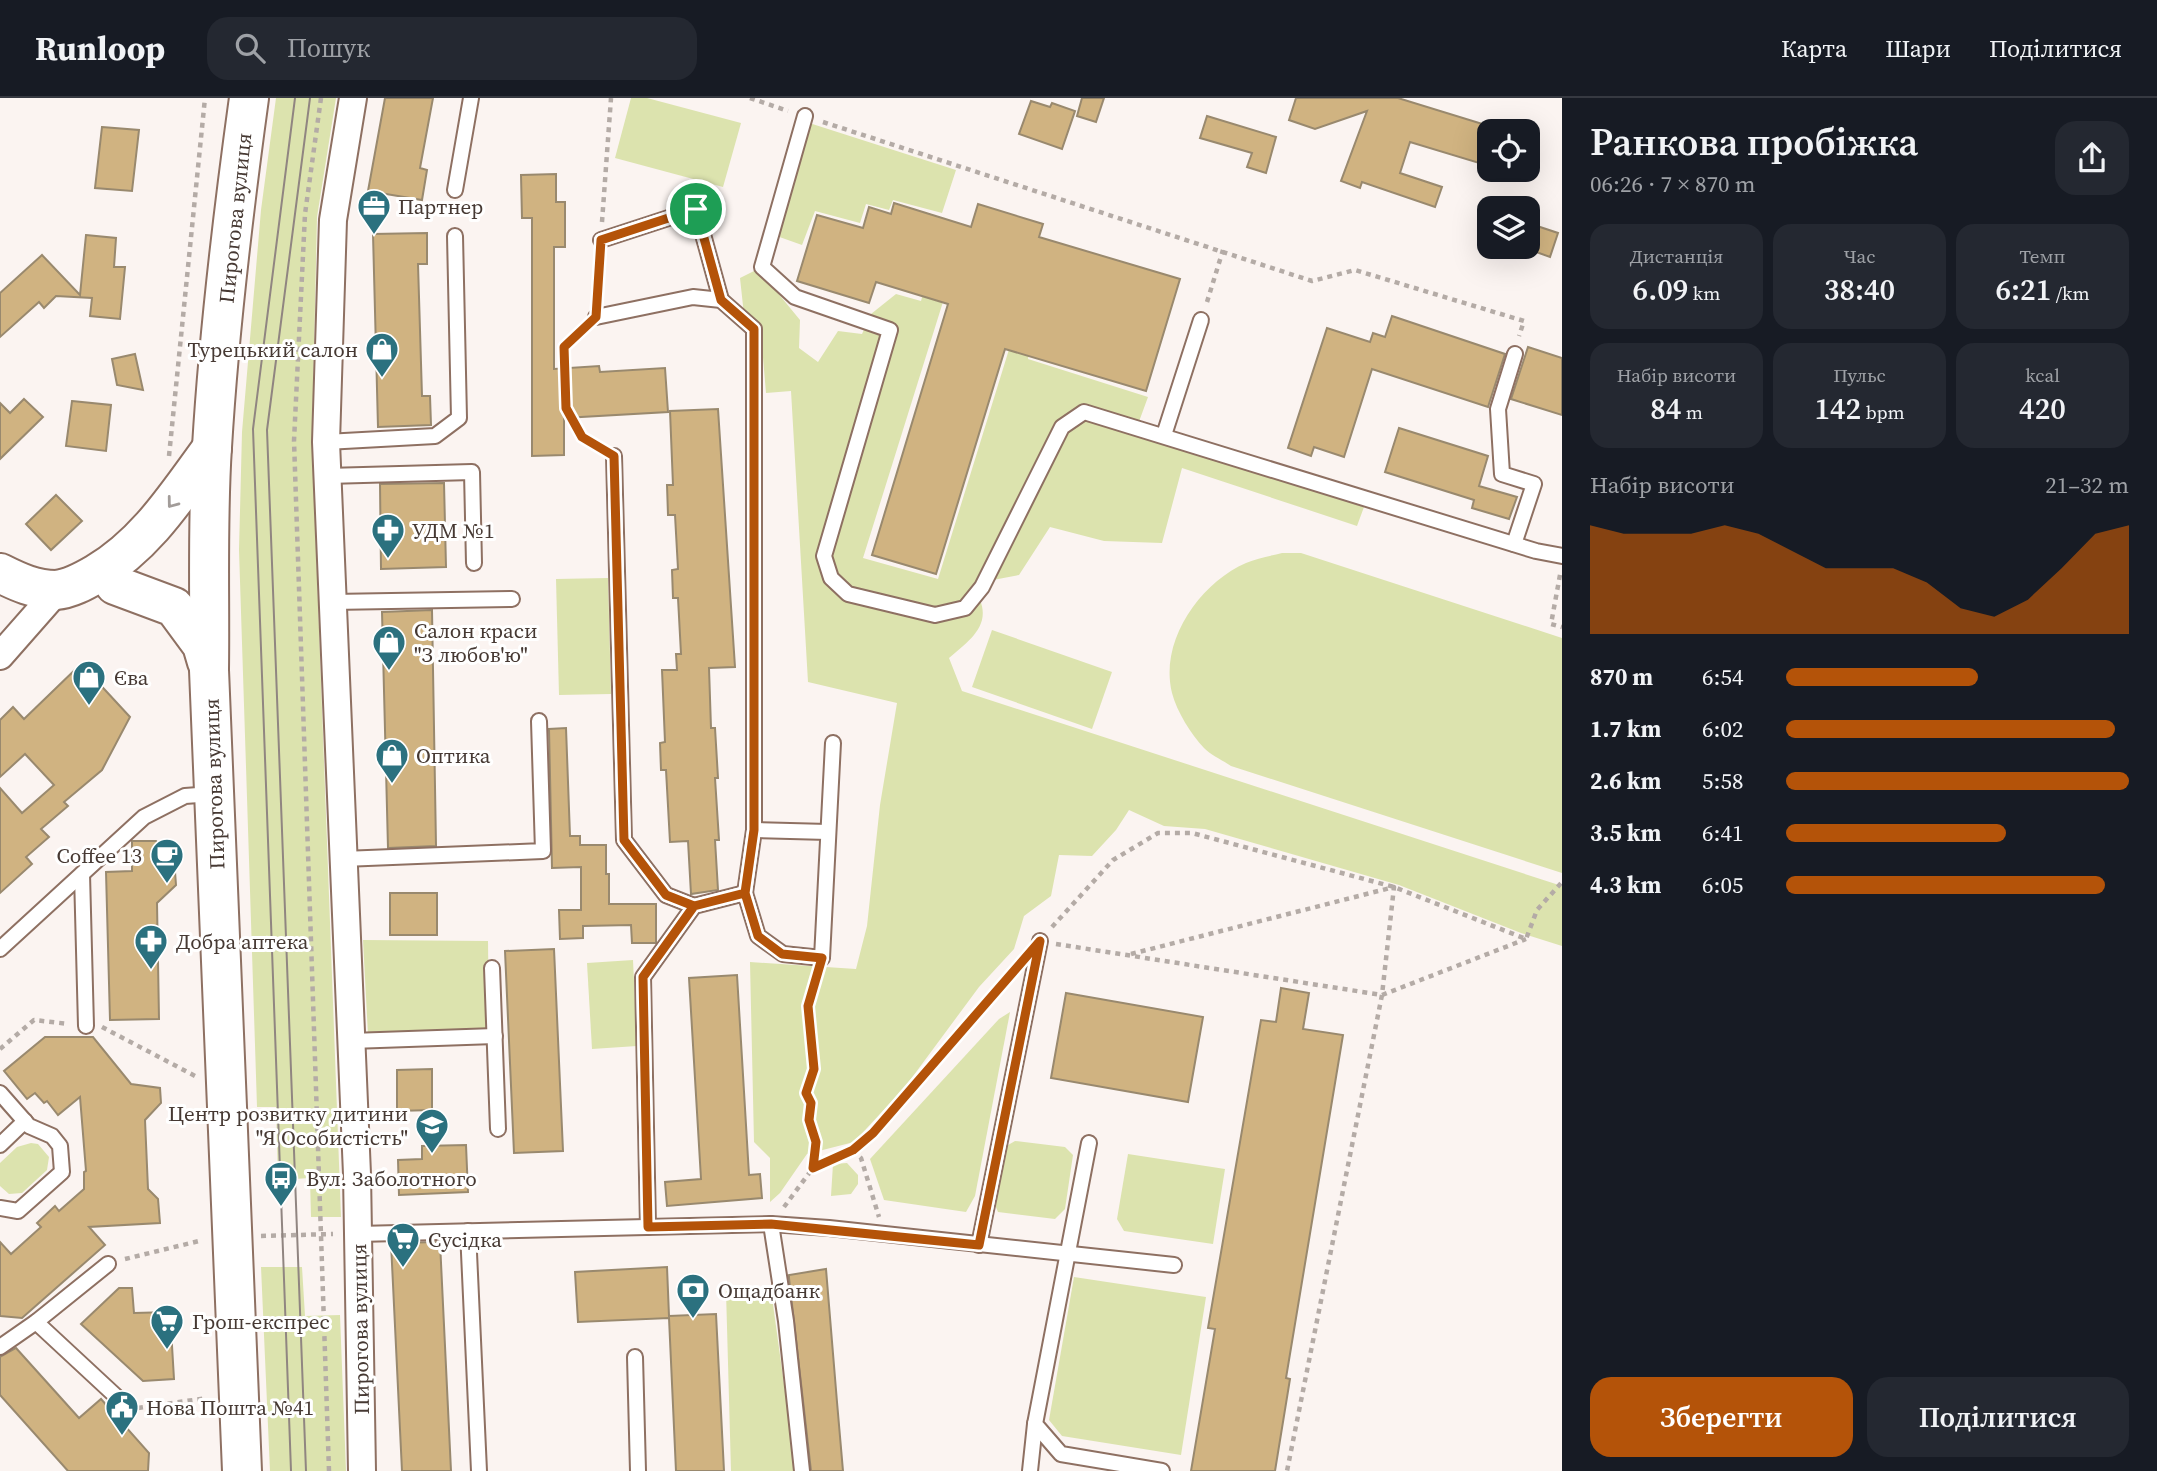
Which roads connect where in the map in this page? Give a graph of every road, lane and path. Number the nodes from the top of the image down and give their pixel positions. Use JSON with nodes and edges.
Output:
{"nodes":[{"id":1,"x":205,"y":98,"type":"edge"},
{"id":2,"x":249,"y":98,"type":"edge"},
{"id":3,"x":321,"y":98,"type":"edge"},
{"id":4,"x":353,"y":98,"type":"edge"},
{"id":5,"x":471,"y":98,"type":"edge"},
{"id":6,"x":611,"y":98,"type":"edge"},
{"id":7,"x":750,"y":98,"type":"edge"},
{"id":8,"x":805,"y":116,"type":"junction"},
{"id":9,"x":455,"y":190,"type":"dead end"},
{"id":10,"x":455,"y":236,"type":"dead end"},
{"id":11,"x":601,"y":240,"type":"junction"},
{"id":12,"x":1223,"y":250,"type":"junction"},
{"id":13,"x":721,"y":300,"type":"junction"},
{"id":14,"x":596,"y":317,"type":"junction"},
{"id":15,"x":1201,"y":320,"type":"joint"},
{"id":16,"x":1515,"y":354,"type":"joint"},
{"id":17,"x":1164,"y":435,"type":"junction"},
{"id":18,"x":326,"y":442,"type":"junction"},
{"id":19,"x":212,"y":448,"type":"junction"},
{"id":20,"x":614,"y":456,"type":"joint"},
{"id":21,"x":169,"y":460,"type":"dead end"},
{"id":22,"x":327,"y":476,"type":"junction"},
{"id":23,"x":1514,"y":544,"type":"junction"},
{"id":24,"x":1562,"y":556,"type":"edge"},
{"id":25,"x":210,"y":558,"type":"junction"},
{"id":26,"x":474,"y":563,"type":"dead end"},
{"id":27,"x":1562,"y":565,"type":"edge"},
{"id":28,"x":0,"y":573,"type":"edge"},
{"id":29,"x":93,"y":580,"type":"junction"},
{"id":30,"x":512,"y":599,"type":"dead end"},
{"id":31,"x":332,"y":602,"type":"junction"},
{"id":32,"x":1562,"y":628,"type":"edge"},
{"id":33,"x":0,"y":656,"type":"edge"},
{"id":34,"x":209,"y":670,"type":"junction"},
{"id":35,"x":539,"y":721,"type":"dead end"},
{"id":36,"x":833,"y":743,"type":"dead end"},
{"id":37,"x":215,"y":793,"type":"junction"},
{"id":38,"x":754,"y":830,"type":"junction"},
{"id":39,"x":828,"y":832,"type":"junction"},
{"id":40,"x":343,"y":859,"type":"junction"},
{"id":41,"x":82,"y":874,"type":"junction"},
{"id":42,"x":1562,"y":882,"type":"edge"},
{"id":43,"x":1394,"y":887,"type":"junction"},
{"id":44,"x":745,"y":893,"type":"junction"},
{"id":45,"x":694,"y":906,"type":"junction"},
{"id":46,"x":1527,"y":939,"type":"junction"},
{"id":47,"x":1040,"y":941,"type":"junction"},
{"id":48,"x":0,"y":949,"type":"edge"},
{"id":49,"x":1127,"y":955,"type":"junction"},
{"id":50,"x":822,"y":958,"type":"junction"},
{"id":51,"x":492,"y":968,"type":"dead end"},
{"id":52,"x":1382,"y":995,"type":"junction"},
{"id":53,"x":86,"y":1026,"type":"dead end"},
{"id":54,"x":495,"y":1036,"type":"junction"},
{"id":55,"x":351,"y":1041,"type":"junction"},
{"id":56,"x":0,"y":1093,"type":"edge"},
{"id":57,"x":25,"y":1121,"type":"junction"},
{"id":58,"x":498,"y":1129,"type":"dead end"},
{"id":59,"x":1089,"y":1143,"type":"dead end"},
{"id":60,"x":0,"y":1145,"type":"edge"},
{"id":61,"x":853,"y":1150,"type":"junction"},
{"id":62,"x":813,"y":1168,"type":"junction"},
{"id":63,"x":0,"y":1208,"type":"edge"},
{"id":64,"x":771,"y":1224,"type":"junction"},
{"id":65,"x":648,"y":1227,"type":"junction"},
{"id":66,"x":468,"y":1231,"type":"junction"},
{"id":67,"x":321,"y":1234,"type":"junction"},
{"id":68,"x":358,"y":1234,"type":"junction"},
{"id":69,"x":885,"y":1234,"type":"junction"},
{"id":70,"x":257,"y":1236,"type":"dead end"},
{"id":71,"x":199,"y":1241,"type":"dead end"},
{"id":72,"x":979,"y":1245,"type":"junction"},
{"id":73,"x":1069,"y":1255,"type":"junction"},
{"id":74,"x":108,"y":1264,"type":"joint"},
{"id":75,"x":1174,"y":1265,"type":"dead end"},
{"id":76,"x":36,"y":1322,"type":"junction"},
{"id":77,"x":0,"y":1348,"type":"edge"},
{"id":78,"x":635,"y":1357,"type":"dead end"},
{"id":79,"x":207,"y":1398,"type":"dead end"},
{"id":80,"x":120,"y":1400,"type":"joint"},
{"id":81,"x":1035,"y":1423,"type":"junction"},
{"id":82,"x":238,"y":1468,"type":"edge"},
{"id":83,"x":329,"y":1471,"type":"edge"},
{"id":84,"x":362,"y":1471,"type":"edge"},
{"id":85,"x":479,"y":1471,"type":"edge"},
{"id":86,"x":638,"y":1471,"type":"edge"},
{"id":87,"x":802,"y":1471,"type":"edge"},
{"id":88,"x":1030,"y":1471,"type":"edge"},
{"id":89,"x":1162,"y":1471,"type":"edge"},
{"id":90,"x":1287,"y":1471,"type":"edge"}],
"edges":[{"from":1,"to":21,"type":"path"},
{"from":2,"to":19,"type":"main road","name":"Пирогова вулиця"},
{"from":3,"to":67,"type":"path"},
{"from":4,"to":18,"type":"street","name":"Пирогова вулиця"},
{"from":5,"to":9,"type":"lane"},
{"from":6,"to":11,"type":"path"},
{"from":7,"to":8,"type":"path"},
{"from":8,"to":12,"type":"path"},
{"from":8,"to":17,"type":"lane"},
{"from":10,"to":18,"type":"lane"},
{"from":11,"to":13,"type":"lane"},
{"from":11,"to":14,"type":"path"},
{"from":12,"to":15,"type":"path"},
{"from":12,"to":16,"type":"path"},
{"from":13,"to":14,"type":"lane"},
{"from":13,"to":38,"type":"lane"},
{"from":14,"to":20,"type":"path"},
{"from":15,"to":17,"type":"lane"},
{"from":16,"to":23,"type":"lane"},
{"from":17,"to":23,"type":"lane"},
{"from":18,"to":22,"type":"street","name":"Пирогова вулиця"},
{"from":19,"to":25,"type":"main road","name":"Пирогова вулиця"},
{"from":19,"to":29,"type":"main road","one_way":true},
{"from":20,"to":45,"type":"lane"},
{"from":22,"to":26,"type":"lane"},
{"from":22,"to":31,"type":"street","name":"Пирогова вулиця"},
{"from":23,"to":24,"type":"lane"},
{"from":25,"to":29,"type":"main road"},
{"from":25,"to":34,"type":"main road","name":"Пирогова вулиця"},
{"from":27,"to":32,"type":"path"},
{"from":28,"to":29,"type":"main road"},
{"from":29,"to":33,"type":"street"},
{"from":29,"to":34,"type":"main road"},
{"from":30,"to":31,"type":"lane"},
{"from":31,"to":40,"type":"street","name":"Пирогова вулиця"},
{"from":34,"to":37,"type":"main road","name":"Пирогова вулиця"},
{"from":35,"to":40,"type":"lane"},
{"from":36,"to":39,"type":"lane"},
{"from":37,"to":41,"type":"lane"},
{"from":37,"to":82,"type":"main road","name":"Пирогова вулиця"},
{"from":38,"to":39,"type":"lane"},
{"from":38,"to":44,"type":"lane"},
{"from":39,"to":50,"type":"lane"},
{"from":40,"to":55,"type":"street","name":"Пирогова вулиця"},
{"from":41,"to":48,"type":"lane"},
{"from":41,"to":53,"type":"lane"},
{"from":42,"to":46,"type":"path"},
{"from":43,"to":46,"type":"path"},
{"from":43,"to":47,"type":"path"},
{"from":43,"to":49,"type":"path"},
{"from":43,"to":52,"type":"path"},
{"from":44,"to":45,"type":"lane"},
{"from":44,"to":50,"type":"lane"},
{"from":45,"to":65,"type":"lane"},
{"from":46,"to":52,"type":"path"},
{"from":47,"to":49,"type":"path"},
{"from":47,"to":61,"type":"path"},
{"from":47,"to":72,"type":"lane"},
{"from":49,"to":52,"type":"path"},
{"from":50,"to":62,"type":"path"},
{"from":51,"to":54,"type":"lane"},
{"from":52,"to":90,"type":"path"},
{"from":54,"to":55,"type":"lane"},
{"from":54,"to":58,"type":"lane"},
{"from":55,"to":68,"type":"street","name":"Пирогова вулиця"},
{"from":56,"to":57,"type":"lane"},
{"from":57,"to":60,"type":"lane"},
{"from":57,"to":63,"type":"lane"},
{"from":59,"to":73,"type":"lane"},
{"from":61,"to":62,"type":"path"},
{"from":61,"to":69,"type":"path"},
{"from":62,"to":64,"type":"path"},
{"from":64,"to":65,"type":"lane"},
{"from":64,"to":69,"type":"lane"},
{"from":64,"to":87,"type":"lane"},
{"from":65,"to":66,"type":"lane"},
{"from":66,"to":68,"type":"lane"},
{"from":66,"to":85,"type":"lane"},
{"from":67,"to":68,"type":"path"},
{"from":67,"to":70,"type":"path"},
{"from":67,"to":83,"type":"path"},
{"from":68,"to":84,"type":"street","name":"Пирогова вулиця"},
{"from":69,"to":72,"type":"lane"},
{"from":71,"to":74,"type":"path"},
{"from":72,"to":73,"type":"lane"},
{"from":73,"to":75,"type":"lane"},
{"from":73,"to":81,"type":"lane"},
{"from":74,"to":76,"type":"lane"},
{"from":76,"to":77,"type":"lane"},
{"from":76,"to":80,"type":"lane"},
{"from":78,"to":86,"type":"lane"},
{"from":79,"to":80,"type":"path"},
{"from":81,"to":88,"type":"lane"},
{"from":81,"to":89,"type":"lane"}]}
